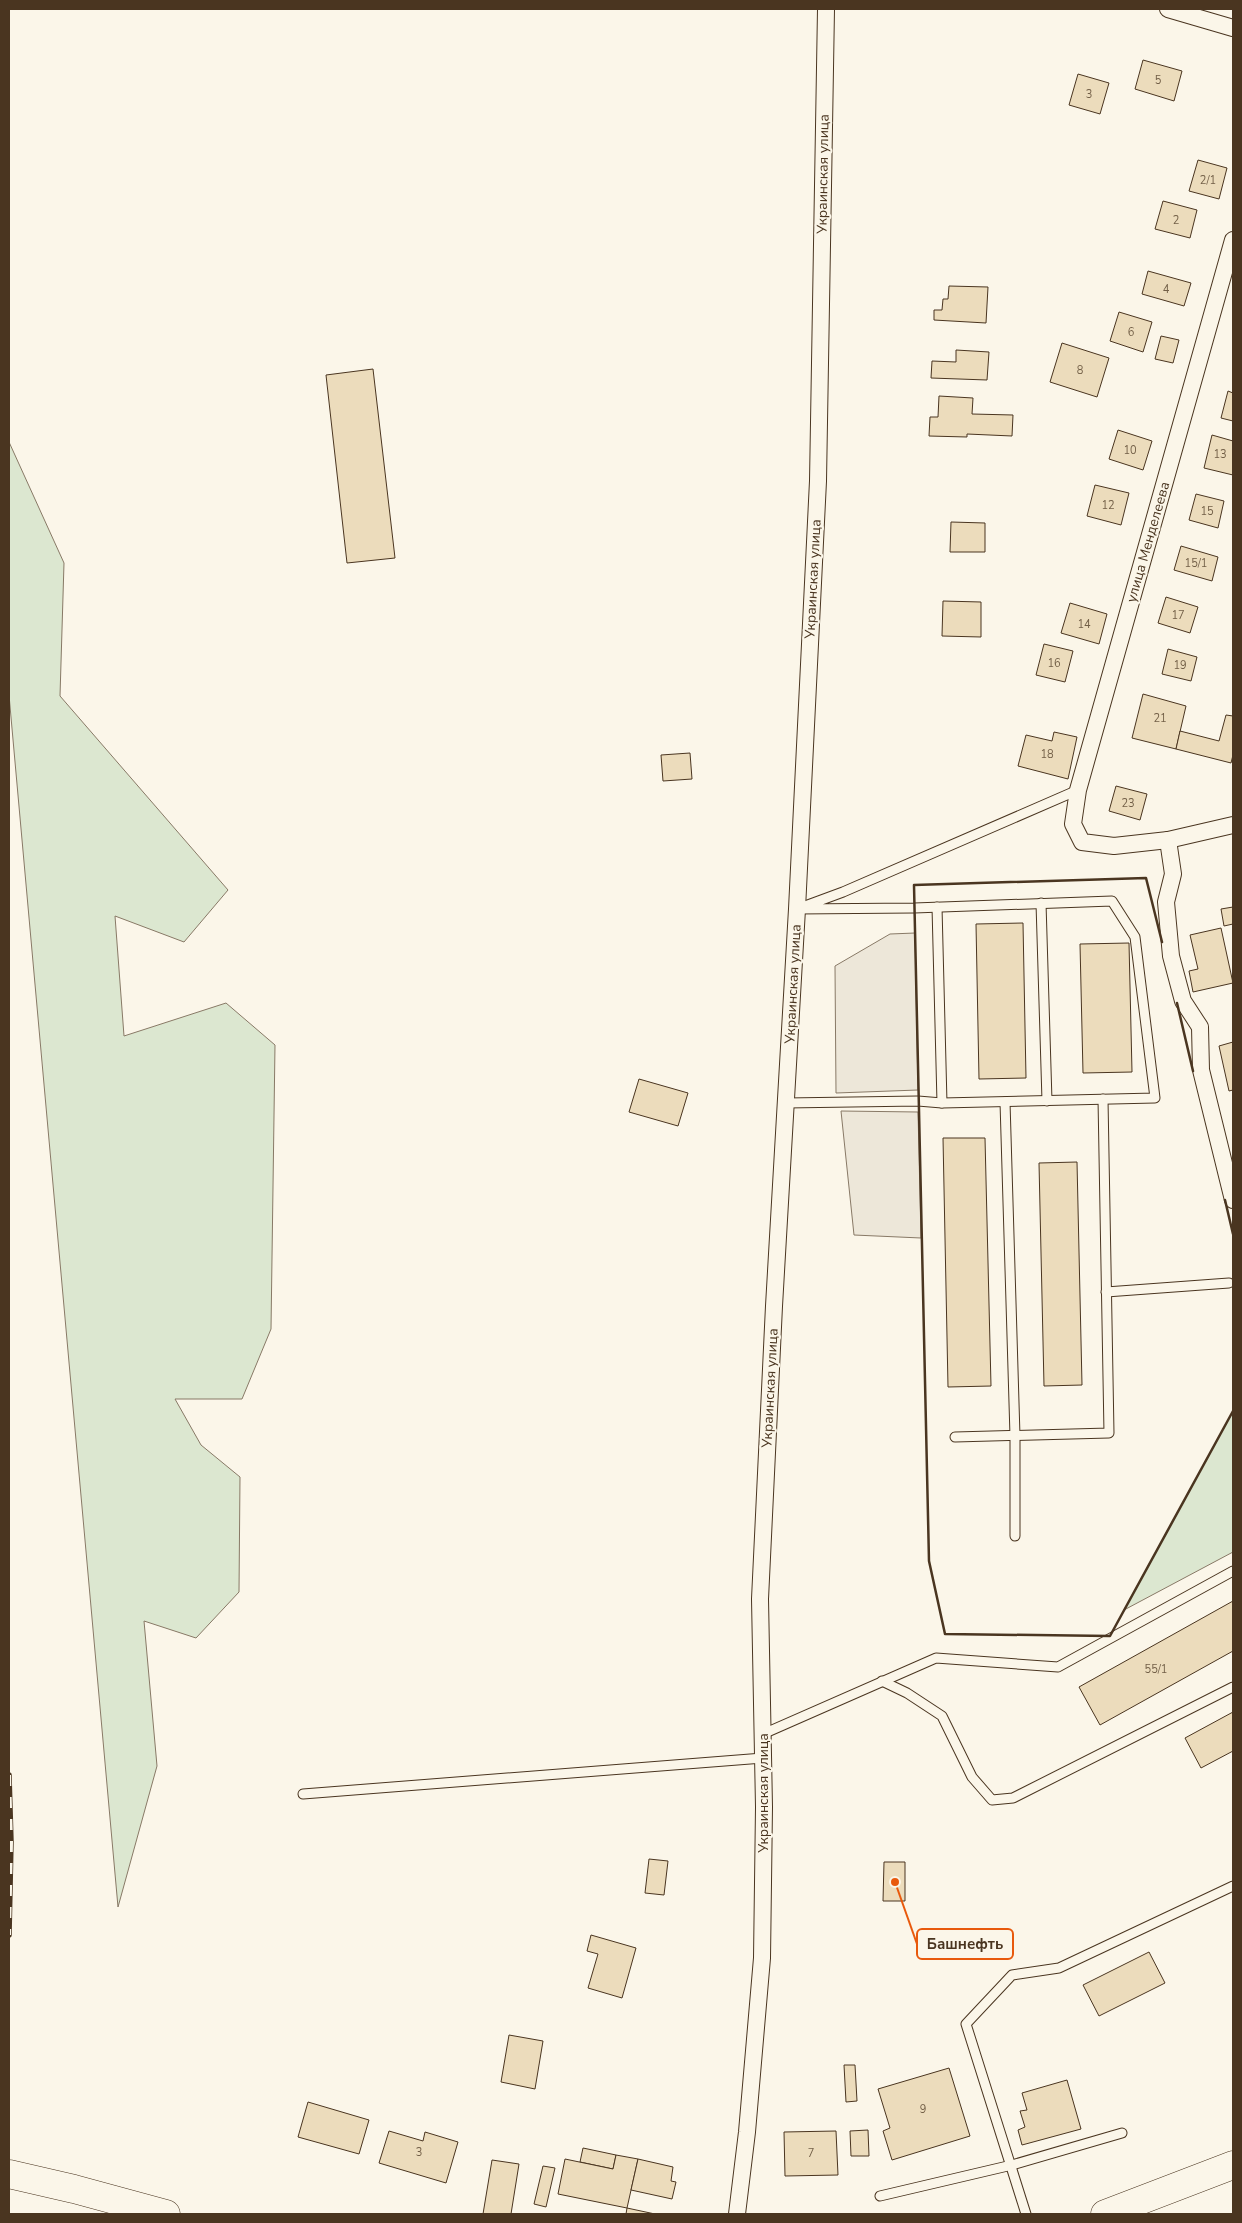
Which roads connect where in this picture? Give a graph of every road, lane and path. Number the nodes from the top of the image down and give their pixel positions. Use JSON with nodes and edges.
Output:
{"nodes":[{"id":1,"x":826,"y":9,"type":"edge"},
{"id":2,"x":1168,"y":9,"type":"edge"},
{"id":3,"x":1233,"y":28,"type":"edge"},
{"id":4,"x":1233,"y":240,"type":"edge"},
{"id":5,"x":1078,"y":790,"type":"junction"},
{"id":6,"x":1233,"y":825,"type":"edge"},
{"id":7,"x":1168,"y":840,"type":"junction"},
{"id":8,"x":1041,"y":903,"type":"junction"},
{"id":9,"x":937,"y":907,"type":"junction"},
{"id":10,"x":797,"y":909,"type":"junction"},
{"id":11,"x":1103,"y":1099,"type":"junction"},
{"id":12,"x":1047,"y":1100,"type":"junction"},
{"id":13,"x":1005,"y":1102,"type":"junction"},
{"id":14,"x":786,"y":1103,"type":"junction"},
{"id":15,"x":942,"y":1103,"type":"junction"},
{"id":16,"x":1233,"y":1200,"type":"edge"},
{"id":17,"x":1229,"y":1283,"type":"dead end"},
{"id":18,"x":1106,"y":1292,"type":"junction"},
{"id":19,"x":1015,"y":1436,"type":"junction"},
{"id":20,"x":955,"y":1437,"type":"dead end"},
{"id":21,"x":1015,"y":1536,"type":"dead end"},
{"id":22,"x":1233,"y":1571,"type":"edge"},
{"id":23,"x":882,"y":1681,"type":"junction"},
{"id":24,"x":1233,"y":1687,"type":"edge"},
{"id":25,"x":763,"y":1734,"type":"junction"},
{"id":26,"x":763,"y":1758,"type":"junction"},
{"id":27,"x":303,"y":1794,"type":"dead end"},
{"id":28,"x":1233,"y":1886,"type":"edge"},
{"id":29,"x":1122,"y":2133,"type":"dead end"},
{"id":30,"x":1012,"y":2165,"type":"junction"},
{"id":31,"x":1233,"y":2165,"type":"edge"},
{"id":32,"x":13,"y":2175,"type":"edge"},
{"id":33,"x":880,"y":2196,"type":"dead end"},
{"id":34,"x":166,"y":2214,"type":"edge"},
{"id":35,"x":736,"y":2214,"type":"edge"},
{"id":36,"x":1026,"y":2214,"type":"edge"},
{"id":37,"x":1104,"y":2214,"type":"edge"}],
"edges":[{"from":1,"to":10,"type":"street","name":"Украинская улица"},
{"from":2,"to":3,"type":"street"},
{"from":4,"to":5,"type":"street","name":"улица Менделеева"},
{"from":5,"to":7,"type":"street","name":"улица Менделеева"},
{"from":5,"to":10,"type":"lane"},
{"from":6,"to":7,"type":"street"},
{"from":7,"to":16,"type":"street"},
{"from":8,"to":9,"type":"lane"},
{"from":8,"to":11,"type":"lane"},
{"from":8,"to":12,"type":"lane"},
{"from":9,"to":10,"type":"lane"},
{"from":9,"to":15,"type":"lane"},
{"from":10,"to":14,"type":"street","name":"Украинская улица"},
{"from":11,"to":12,"type":"lane"},
{"from":11,"to":18,"type":"lane"},
{"from":12,"to":13,"type":"lane"},
{"from":13,"to":15,"type":"lane"},
{"from":13,"to":19,"type":"lane"},
{"from":14,"to":15,"type":"lane"},
{"from":14,"to":25,"type":"street","name":"Украинская улица"},
{"from":17,"to":18,"type":"lane"},
{"from":18,"to":19,"type":"lane"},
{"from":19,"to":20,"type":"lane"},
{"from":19,"to":21,"type":"lane"},
{"from":22,"to":23,"type":"lane"},
{"from":23,"to":24,"type":"lane"},
{"from":23,"to":25,"type":"lane"},
{"from":25,"to":26,"type":"street","name":"Украинская улица"},
{"from":26,"to":27,"type":"lane"},
{"from":26,"to":35,"type":"street","name":"Украинская улица"},
{"from":28,"to":30,"type":"lane"},
{"from":29,"to":30,"type":"lane"},
{"from":30,"to":33,"type":"lane"},
{"from":30,"to":36,"type":"lane"},
{"from":31,"to":37,"type":"highway"},
{"from":32,"to":34,"type":"highway"}]}
